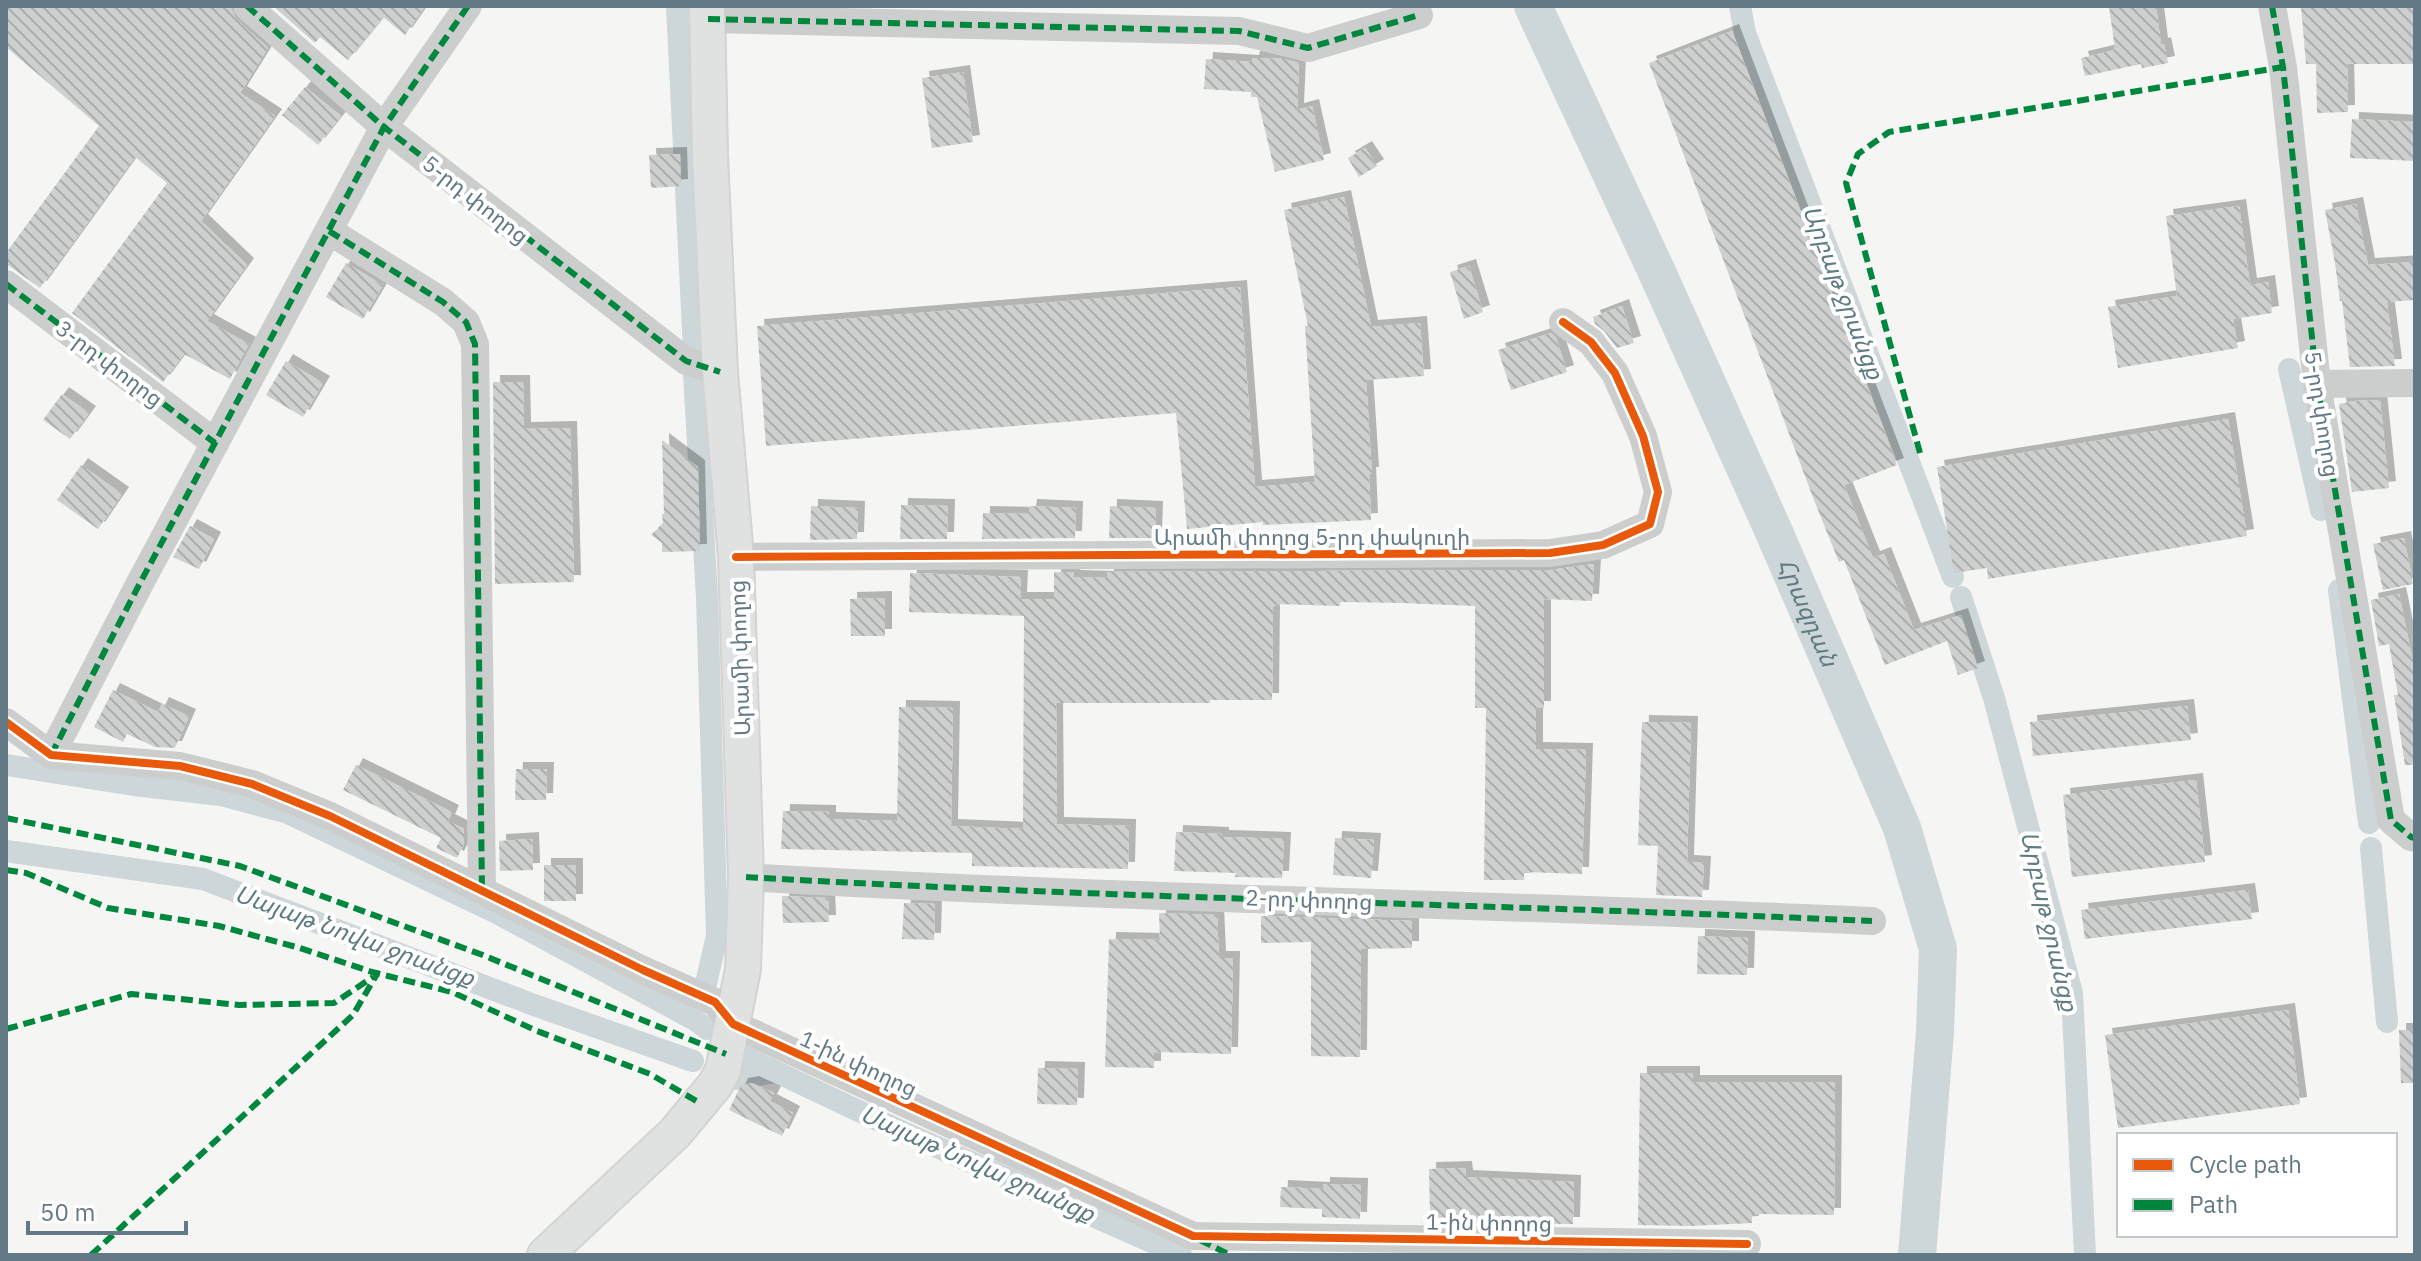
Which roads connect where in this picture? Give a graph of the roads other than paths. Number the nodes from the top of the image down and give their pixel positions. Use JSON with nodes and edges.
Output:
{"nodes":[{"id":1,"x":247,"y":6,"type":"edge"},
{"id":2,"x":468,"y":6,"type":"edge"},
{"id":3,"x":2272,"y":6,"type":"edge"},
{"id":4,"x":707,"y":13,"type":"edge"},
{"id":5,"x":1419,"y":15,"type":"dead end"},
{"id":6,"x":384,"y":127,"type":"junction"},
{"id":7,"x":329,"y":231,"type":"junction"},
{"id":8,"x":6,"y":284,"type":"edge"},
{"id":9,"x":1563,"y":322,"type":"dead end"},
{"id":10,"x":720,"y":372,"type":"junction"},
{"id":11,"x":2415,"y":383,"type":"edge"},
{"id":12,"x":2317,"y":384,"type":"junction"},
{"id":13,"x":215,"y":443,"type":"junction"},
{"id":14,"x":736,"y":557,"type":"junction"},
{"id":15,"x":6,"y":722,"type":"edge"},
{"id":16,"x":51,"y":755,"type":"junction"},
{"id":17,"x":2415,"y":838,"type":"edge"},
{"id":18,"x":746,"y":877,"type":"junction"},
{"id":19,"x":482,"y":890,"type":"junction"},
{"id":20,"x":1872,"y":921,"type":"dead end"},
{"id":21,"x":733,"y":1024,"type":"junction"},
{"id":22,"x":1747,"y":1244,"type":"dead end"},
{"id":23,"x":545,"y":1255,"type":"edge"}],
"edges":[{"from":1,"to":6,"type":"street","name":"5-րդ փողոց"},
{"from":2,"to":6,"type":"street"},
{"from":3,"to":12,"type":"street","name":"5-րդ փողոց"},
{"from":4,"to":5,"type":"street"},
{"from":4,"to":10,"type":"main road","name":"Արամի փողոց"},
{"from":6,"to":7,"type":"street"},
{"from":6,"to":10,"type":"street","name":"5-րդ փողոց"},
{"from":7,"to":13,"type":"street"},
{"from":7,"to":19,"type":"street"},
{"from":8,"to":13,"type":"street","name":"3-րդ փողոց"},
{"from":9,"to":14,"type":"street","name":"Արամի փողոց 5-րդ փակուղի"},
{"from":10,"to":14,"type":"main road","name":"Արամի փողոց"},
{"from":11,"to":12,"type":"street"},
{"from":12,"to":17,"type":"street","name":"5-րդ փողոց"},
{"from":13,"to":16,"type":"street"},
{"from":14,"to":18,"type":"main road","name":"Արամի փողոց"},
{"from":15,"to":16,"type":"street"},
{"from":16,"to":19,"type":"street","name":"1-ին փողոց"},
{"from":18,"to":20,"type":"street","name":"2-րդ փողոց"},
{"from":18,"to":21,"type":"main road","name":"Արամի փողոց"},
{"from":19,"to":21,"type":"street","name":"1-ին փողոց"},
{"from":21,"to":22,"type":"street","name":"1-ին փողոց"},
{"from":21,"to":23,"type":"main road","name":"Արամի փողոց"}]}
